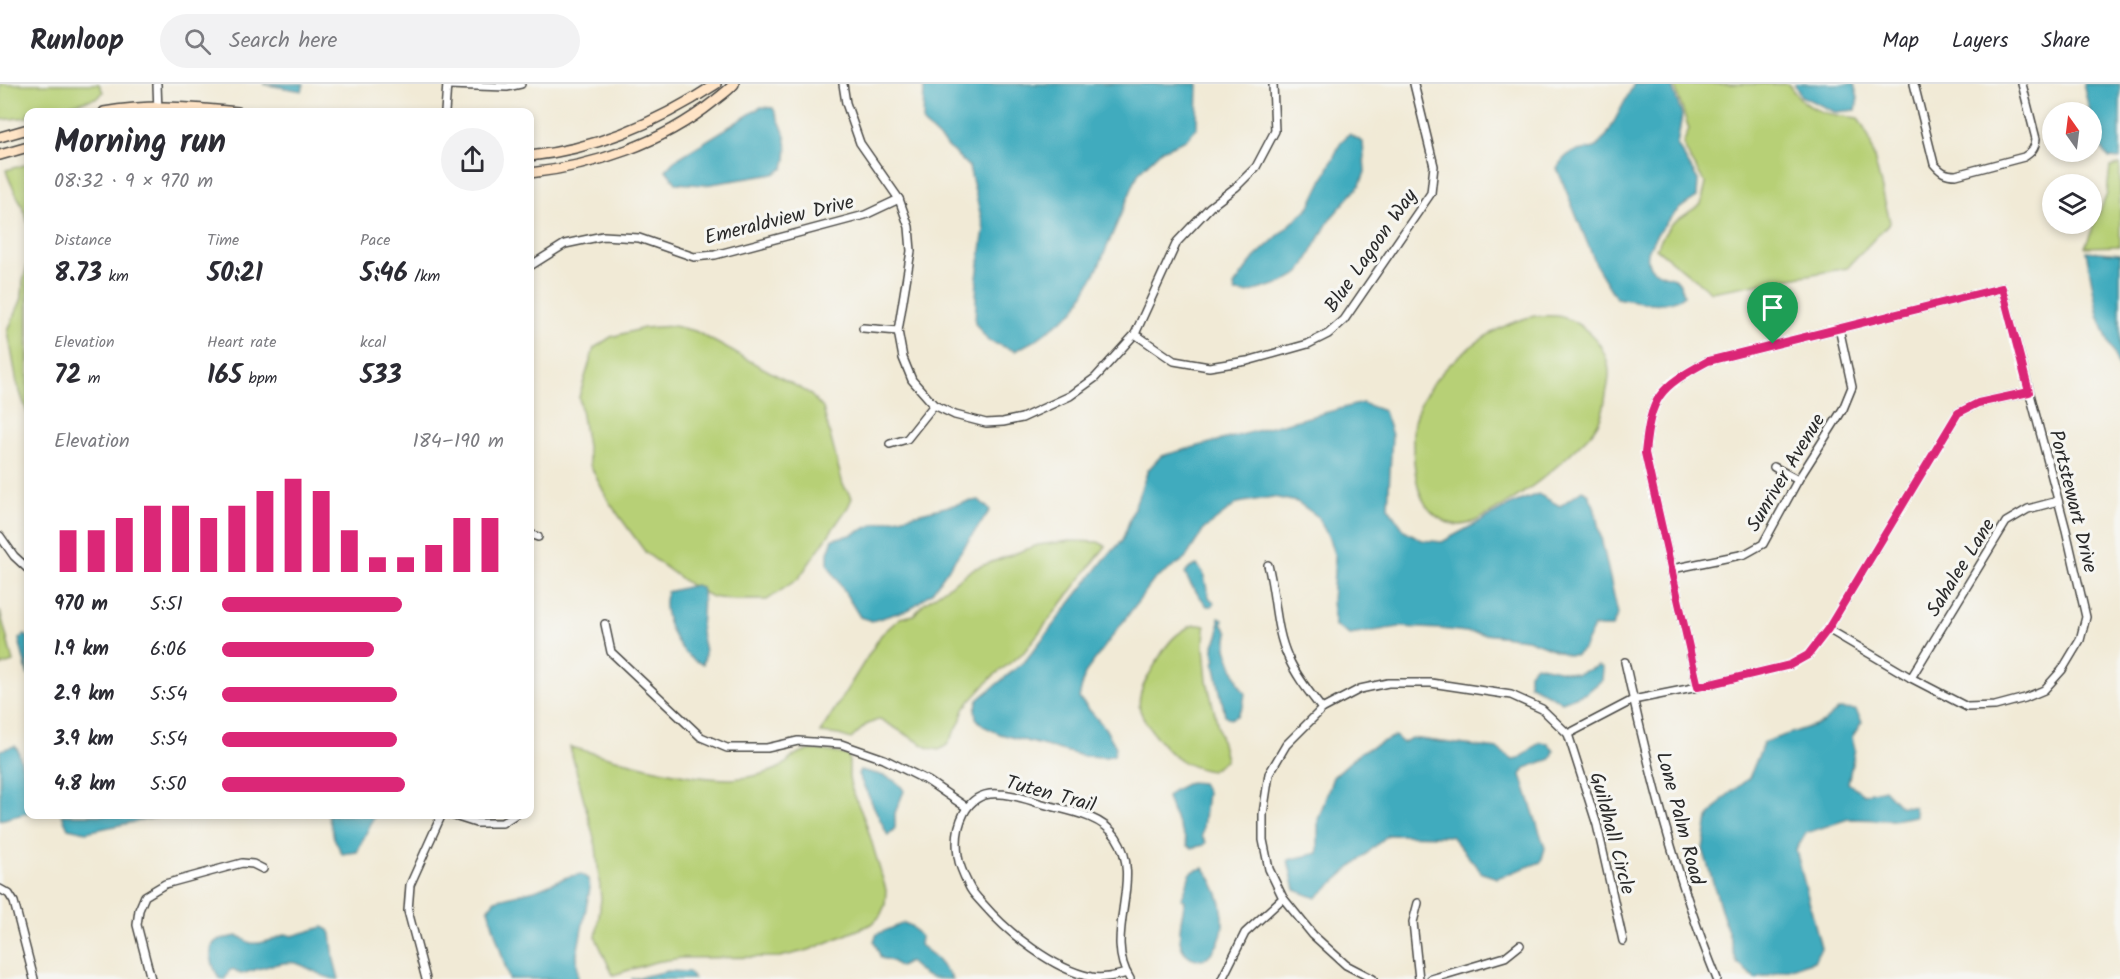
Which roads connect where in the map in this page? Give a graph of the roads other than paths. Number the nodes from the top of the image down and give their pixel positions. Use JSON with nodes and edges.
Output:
{"nodes":[{"id":1,"x":157,"y":84,"type":"edge"},
{"id":2,"x":521,"y":84,"type":"edge"},
{"id":3,"x":716,"y":84,"type":"edge"},
{"id":4,"x":734,"y":84,"type":"edge"},
{"id":5,"x":843,"y":84,"type":"edge"},
{"id":6,"x":1274,"y":84,"type":"edge"},
{"id":7,"x":1414,"y":84,"type":"edge"},
{"id":8,"x":1914,"y":84,"type":"edge"},
{"id":9,"x":2022,"y":84,"type":"edge"},
{"id":10,"x":447,"y":85,"type":"edge"},
{"id":11,"x":158,"y":108,"type":"edge"},
{"id":12,"x":445,"y":108,"type":"edge"},
{"id":13,"x":24,"y":130,"type":"edge"},
{"id":14,"x":0,"y":137,"type":"edge"},
{"id":15,"x":24,"y":148,"type":"edge"},
{"id":16,"x":0,"y":155,"type":"edge"},
{"id":17,"x":534,"y":155,"type":"edge"},
{"id":18,"x":534,"y":172,"type":"edge"},
{"id":19,"x":898,"y":199,"type":"junction"},
{"id":20,"x":534,"y":263,"type":"edge"},
{"id":21,"x":863,"y":328,"type":"dead end"},
{"id":22,"x":1839,"y":328,"type":"junction"},
{"id":23,"x":898,"y":332,"type":"junction"},
{"id":24,"x":1135,"y":334,"type":"junction"},
{"id":25,"x":2029,"y":392,"type":"junction"},
{"id":26,"x":934,"y":405,"type":"junction"},
{"id":27,"x":890,"y":444,"type":"dead end"},
{"id":28,"x":1774,"y":467,"type":"dead end"},
{"id":29,"x":1798,"y":480,"type":"junction"},
{"id":30,"x":2058,"y":501,"type":"junction"},
{"id":31,"x":0,"y":536,"type":"edge"},
{"id":32,"x":534,"y":536,"type":"edge"},
{"id":33,"x":538,"y":537,"type":"dead end"},
{"id":34,"x":24,"y":565,"type":"edge"},
{"id":35,"x":1268,"y":565,"type":"dead end"},
{"id":36,"x":1672,"y":569,"type":"junction"},
{"id":37,"x":605,"y":624,"type":"dead end"},
{"id":38,"x":1828,"y":629,"type":"junction"},
{"id":39,"x":1625,"y":662,"type":"dead end"},
{"id":40,"x":1911,"y":678,"type":"junction"},
{"id":41,"x":1698,"y":687,"type":"junction"},
{"id":42,"x":1633,"y":700,"type":"junction"},
{"id":43,"x":1322,"y":709,"type":"junction"},
{"id":44,"x":1568,"y":734,"type":"junction"},
{"id":45,"x":966,"y":807,"type":"junction"},
{"id":46,"x":440,"y":819,"type":"edge"},
{"id":47,"x":464,"y":819,"type":"edge"},
{"id":48,"x":508,"y":819,"type":"edge"},
{"id":49,"x":263,"y":869,"type":"dead end"},
{"id":50,"x":0,"y":889,"type":"edge"},
{"id":51,"x":1283,"y":898,"type":"junction"},
{"id":52,"x":1418,"y":903,"type":"dead end"},
{"id":53,"x":1623,"y":941,"type":"dead end"},
{"id":54,"x":1520,"y":945,"type":"dead end"},
{"id":55,"x":1128,"y":976,"type":"edge"},
{"id":56,"x":34,"y":979,"type":"edge"},
{"id":57,"x":151,"y":979,"type":"edge"},
{"id":58,"x":426,"y":979,"type":"edge"},
{"id":59,"x":1222,"y":979,"type":"edge"},
{"id":60,"x":1373,"y":979,"type":"edge"},
{"id":61,"x":1419,"y":979,"type":"edge"},
{"id":62,"x":1431,"y":979,"type":"edge"},
{"id":63,"x":1717,"y":979,"type":"edge"}],
"edges":[{"from":1,"to":11,"type":"street"},
{"from":2,"to":10,"type":"street"},
{"from":3,"to":17,"type":"street"},
{"from":4,"to":18,"type":"street"},
{"from":5,"to":19,"type":"street"},
{"from":6,"to":24,"type":"street"},
{"from":7,"to":24,"type":"street","name":"Blue Lagoon Way"},
{"from":8,"to":9,"type":"street"},
{"from":10,"to":12,"type":"street"},
{"from":13,"to":14,"type":"street"},
{"from":15,"to":16,"type":"street"},
{"from":19,"to":20,"type":"street","name":"Emeraldview Drive"},
{"from":19,"to":23,"type":"street"},
{"from":21,"to":23,"type":"street"},
{"from":22,"to":25,"type":"street","name":"Portstewart Drive"},
{"from":22,"to":29,"type":"street","name":"Sunriver Avenue"},
{"from":22,"to":36,"type":"street"},
{"from":23,"to":26,"type":"street"},
{"from":24,"to":26,"type":"street"},
{"from":25,"to":30,"type":"street","name":"Portstewart Drive"},
{"from":25,"to":38,"type":"street"},
{"from":26,"to":27,"type":"street"},
{"from":28,"to":29,"type":"street"},
{"from":29,"to":36,"type":"street","name":"Sunriver Avenue"},
{"from":30,"to":40,"type":"street","name":"Sahalee Lane"},
{"from":30,"to":40,"type":"street","name":"Portstewart Drive"},
{"from":31,"to":34,"type":"street"},
{"from":32,"to":33,"type":"street"},
{"from":35,"to":43,"type":"street"},
{"from":36,"to":41,"type":"street"},
{"from":37,"to":45,"type":"street"},
{"from":38,"to":40,"type":"street","name":"Portstewart Drive"},
{"from":38,"to":41,"type":"street"},
{"from":39,"to":42,"type":"street","name":"Lone Palm Road"},
{"from":41,"to":42,"type":"street"},
{"from":42,"to":44,"type":"street"},
{"from":42,"to":63,"type":"street","name":"Lone Palm Road"},
{"from":43,"to":44,"type":"street","name":"Guildhall Circle"},
{"from":43,"to":51,"type":"street","name":"Guildhall Circle"},
{"from":44,"to":53,"type":"street","name":"Guildhall Circle"},
{"from":45,"to":55,"type":"street","name":"Tuten Trail"},
{"from":45,"to":55,"type":"street","name":"Tuten Trail"},
{"from":46,"to":58,"type":"street"},
{"from":47,"to":48,"type":"street"},
{"from":49,"to":57,"type":"street"},
{"from":50,"to":56,"type":"street"},
{"from":51,"to":59,"type":"street"},
{"from":51,"to":60,"type":"street","name":"Guildhall Circle"},
{"from":52,"to":61,"type":"street"},
{"from":54,"to":62,"type":"street"}]}
